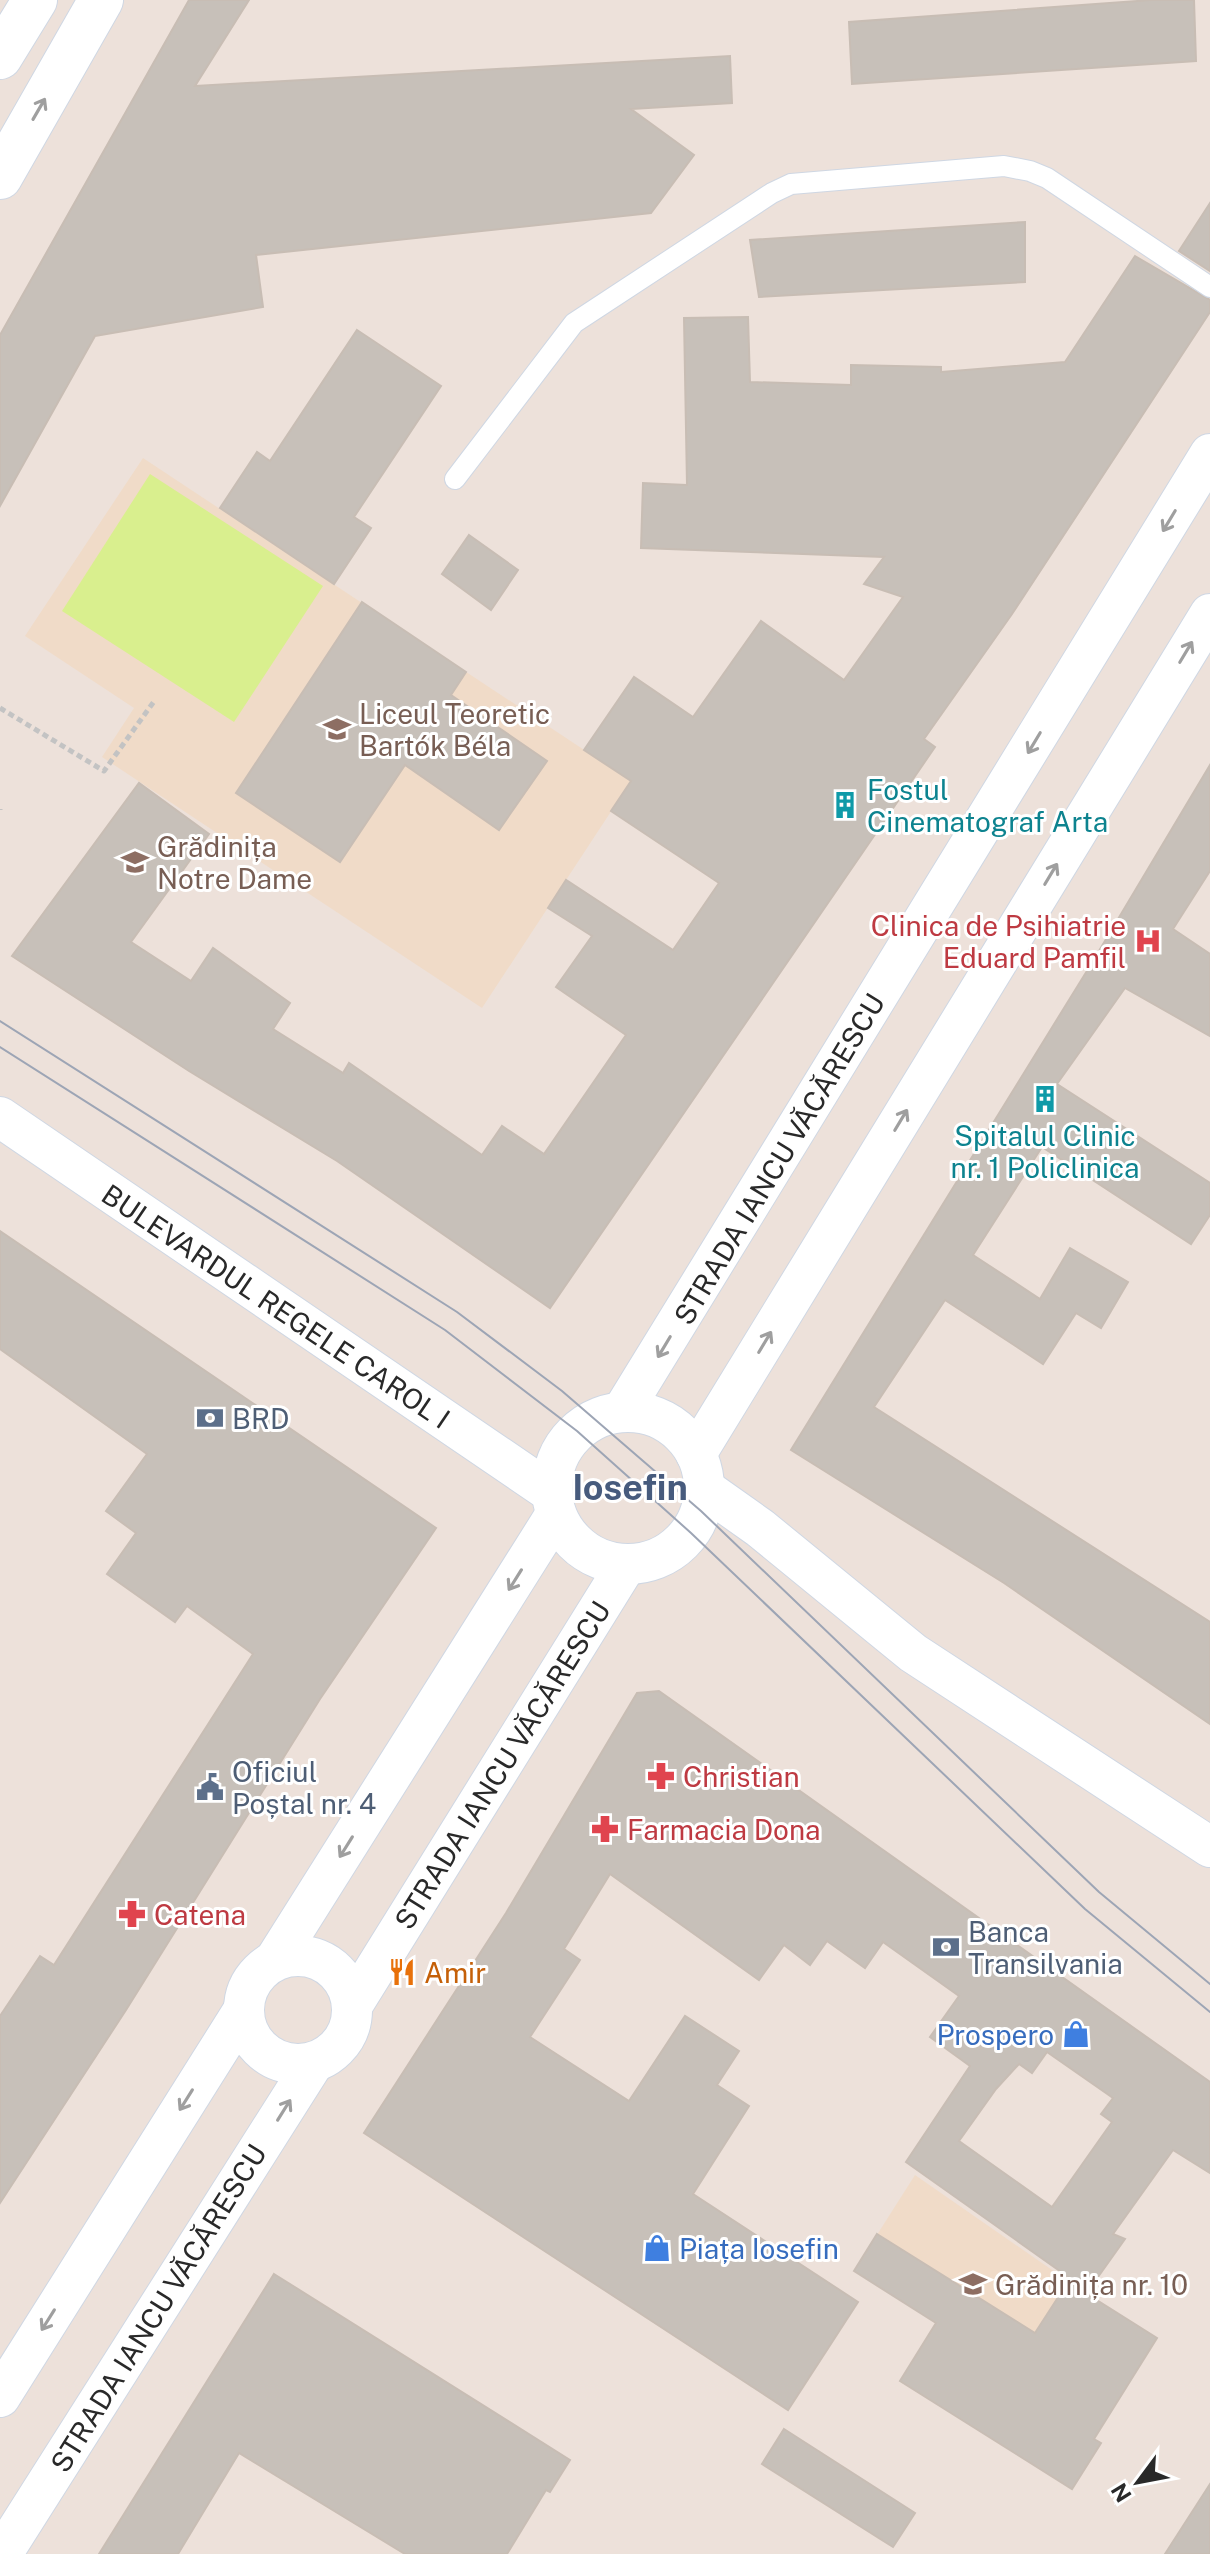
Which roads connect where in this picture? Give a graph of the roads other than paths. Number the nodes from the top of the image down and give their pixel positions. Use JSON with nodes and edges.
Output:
{"nodes":[{"id":1,"x":35,"y":0,"type":"edge"},
{"id":2,"x":101,"y":0,"type":"edge"},
{"id":3,"x":0,"y":57,"type":"edge"},
{"id":4,"x":0,"y":177,"type":"edge"},
{"id":5,"x":1210,"y":287,"type":"edge"},
{"id":6,"x":1210,"y":454,"type":"edge"},
{"id":7,"x":455,"y":479,"type":"dead end"},
{"id":8,"x":1210,"y":614,"type":"edge"},
{"id":9,"x":0,"y":1117,"type":"edge"},
{"id":10,"x":622,"y":1412,"type":"junction"},
{"id":11,"x":700,"y":1471,"type":"junction"},
{"id":12,"x":554,"y":1504,"type":"junction"},
{"id":13,"x":626,"y":1565,"type":"junction"},
{"id":14,"x":1210,"y":1847,"type":"edge"},
{"id":15,"x":275,"y":1960,"type":"junction"},
{"id":16,"x":352,"y":2006,"type":"junction"},
{"id":17,"x":243,"y":2011,"type":"junction"},
{"id":18,"x":314,"y":2062,"type":"junction"},
{"id":19,"x":0,"y":2397,"type":"edge"},
{"id":20,"x":2,"y":2554,"type":"edge"}],
"edges":[{"from":1,"to":3,"type":"main road"},
{"from":4,"to":2,"type":"main road","one_way":true},
{"from":5,"to":7,"type":"lane"},
{"from":6,"to":10,"type":"street","name":"STRADA IANCU VĂCĂRESCU","one_way":true},
{"from":11,"to":8,"type":"street","one_way":true},
{"from":9,"to":12,"type":"street","name":"BULEVARDUL REGELE CAROL I"},
{"from":10,"to":11,"type":"street"},
{"from":10,"to":12,"type":"street"},
{"from":11,"to":13,"type":"street"},
{"from":11,"to":14,"type":"street"},
{"from":12,"to":13,"type":"street"},
{"from":12,"to":15,"type":"street","one_way":true},
{"from":13,"to":16,"type":"street","name":"STRADA IANCU VĂCĂRESCU"},
{"from":15,"to":16,"type":"street"},
{"from":15,"to":17,"type":"street"},
{"from":16,"to":18,"type":"street"},
{"from":17,"to":18,"type":"street"},
{"from":17,"to":19,"type":"street","one_way":true},
{"from":20,"to":18,"type":"street","name":"STRADA IANCU VĂCĂRESCU","one_way":true}]}
